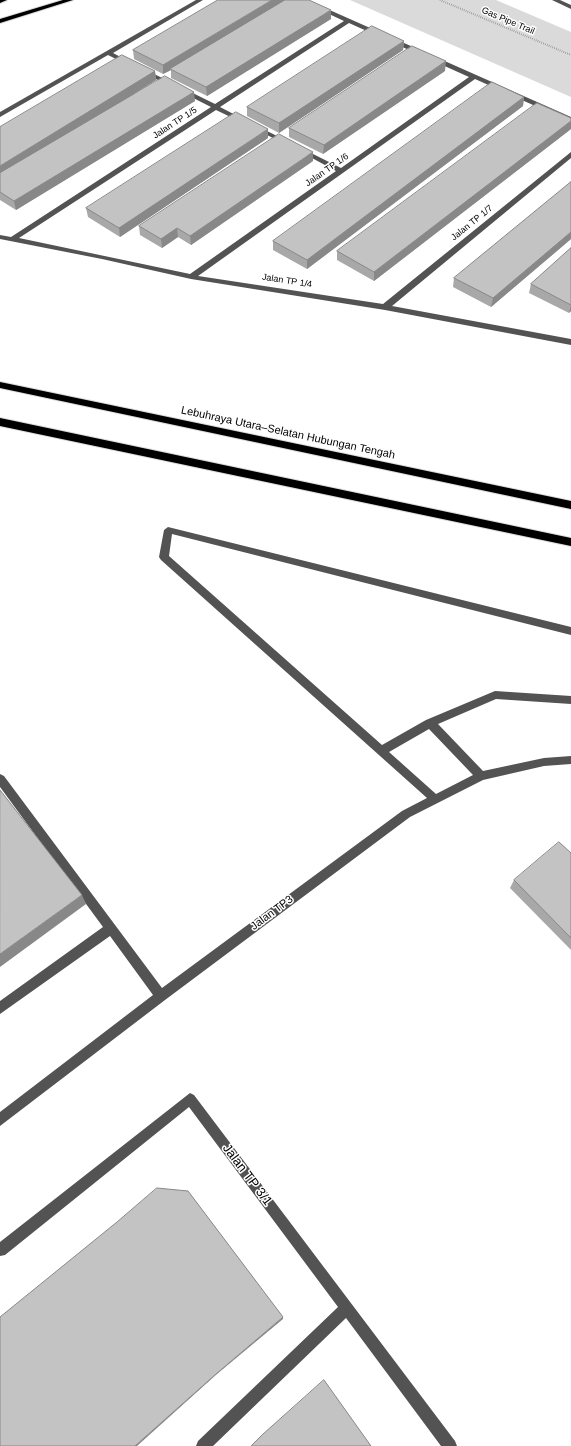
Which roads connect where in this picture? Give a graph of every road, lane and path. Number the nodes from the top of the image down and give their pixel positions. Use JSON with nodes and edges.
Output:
{"nodes":[{"id":1,"x":4,"y":0,"type":"edge"},
{"id":2,"x":70,"y":0,"type":"edge"},
{"id":3,"x":200,"y":0,"type":"edge"},
{"id":4,"x":302,"y":0,"type":"edge"},
{"id":5,"x":440,"y":0,"type":"edge"},
{"id":6,"x":555,"y":0,"type":"edge"},
{"id":7,"x":0,"y":1,"type":"edge"},
{"id":8,"x":571,"y":7,"type":"edge"},
{"id":9,"x":348,"y":21,"type":"junction"},
{"id":10,"x":0,"y":22,"type":"edge"},
{"id":11,"x":108,"y":53,"type":"junction"},
{"id":12,"x":571,"y":55,"type":"edge"},
{"id":13,"x":474,"y":77,"type":"junction"},
{"id":14,"x":216,"y":107,"type":"junction"},
{"id":15,"x":0,"y":114,"type":"edge"},
{"id":16,"x":571,"y":120,"type":"edge"},
{"id":17,"x":571,"y":154,"type":"edge"},
{"id":18,"x":342,"y":171,"type":"junction"},
{"id":19,"x":0,"y":237,"type":"edge"},
{"id":20,"x":11,"y":240,"type":"junction"},
{"id":21,"x":190,"y":277,"type":"junction"},
{"id":22,"x":385,"y":307,"type":"junction"},
{"id":23,"x":571,"y":342,"type":"edge"},
{"id":24,"x":0,"y":385,"type":"edge"},
{"id":25,"x":0,"y":422,"type":"edge"},
{"id":26,"x":571,"y":504,"type":"edge"},
{"id":27,"x":571,"y":542,"type":"edge"},
{"id":28,"x":571,"y":631,"type":"edge"},
{"id":29,"x":571,"y":700,"type":"edge"},
{"id":30,"x":430,"y":723,"type":"junction"},
{"id":31,"x":381,"y":751,"type":"junction"},
{"id":32,"x":571,"y":760,"type":"edge"},
{"id":33,"x":481,"y":776,"type":"junction"},
{"id":34,"x":0,"y":779,"type":"edge"},
{"id":35,"x":435,"y":799,"type":"junction"},
{"id":36,"x":111,"y":928,"type":"junction"},
{"id":37,"x":161,"y":996,"type":"junction"},
{"id":38,"x":0,"y":1008,"type":"edge"},
{"id":39,"x":0,"y":1120,"type":"edge"},
{"id":40,"x":0,"y":1250,"type":"edge"},
{"id":41,"x":347,"y":1308,"type":"junction"},
{"id":42,"x":203,"y":1446,"type":"edge"},
{"id":43,"x":450,"y":1446,"type":"edge"}],
"edges":[{"from":1,"to":7,"type":"main road"},
{"from":2,"to":10,"type":"main road"},
{"from":3,"to":11,"type":"street"},
{"from":4,"to":9,"type":"street"},
{"from":5,"to":12,"type":"path","name":"Gas Pipe Trail"},
{"from":6,"to":8,"type":"street"},
{"from":9,"to":13,"type":"street"},
{"from":9,"to":14,"type":"street","name":"Jalan TP 1/5"},
{"from":11,"to":14,"type":"street"},
{"from":11,"to":15,"type":"street"},
{"from":13,"to":16,"type":"street"},
{"from":13,"to":18,"type":"street","name":"Jalan TP 1/6"},
{"from":14,"to":18,"type":"street"},
{"from":14,"to":20,"type":"street","name":"Jalan TP 1/5"},
{"from":17,"to":22,"type":"street","name":"Jalan TP 1/7"},
{"from":18,"to":21,"type":"street","name":"Jalan TP 1/6"},
{"from":19,"to":20,"type":"street","name":"Jalan TP 1/4"},
{"from":20,"to":21,"type":"street","name":"Jalan TP 1/4"},
{"from":21,"to":22,"type":"street","name":"Jalan TP 1/4"},
{"from":22,"to":23,"type":"street","name":"Jalan TP 1/4"},
{"from":24,"to":26,"type":"highway","name":"Lebuhraya Utara–Selatan Hubungan Tengah"},
{"from":25,"to":27,"type":"highway"},
{"from":28,"to":31,"type":"street"},
{"from":29,"to":30,"type":"street"},
{"from":30,"to":31,"type":"street"},
{"from":30,"to":33,"type":"street"},
{"from":31,"to":35,"type":"street"},
{"from":32,"to":33,"type":"street","name":"Jalan TP3"},
{"from":33,"to":35,"type":"street","name":"Jalan TP3"},
{"from":34,"to":36,"type":"street"},
{"from":35,"to":37,"type":"street","name":"Jalan TP3"},
{"from":36,"to":37,"type":"street"},
{"from":36,"to":38,"type":"street"},
{"from":37,"to":39,"type":"street","name":"Jalan TP3"},
{"from":40,"to":41,"type":"street","name":"Jalan TP 3/1"},
{"from":41,"to":42,"type":"street"},
{"from":41,"to":43,"type":"street","name":"Jalan TP 3/1"}]}
